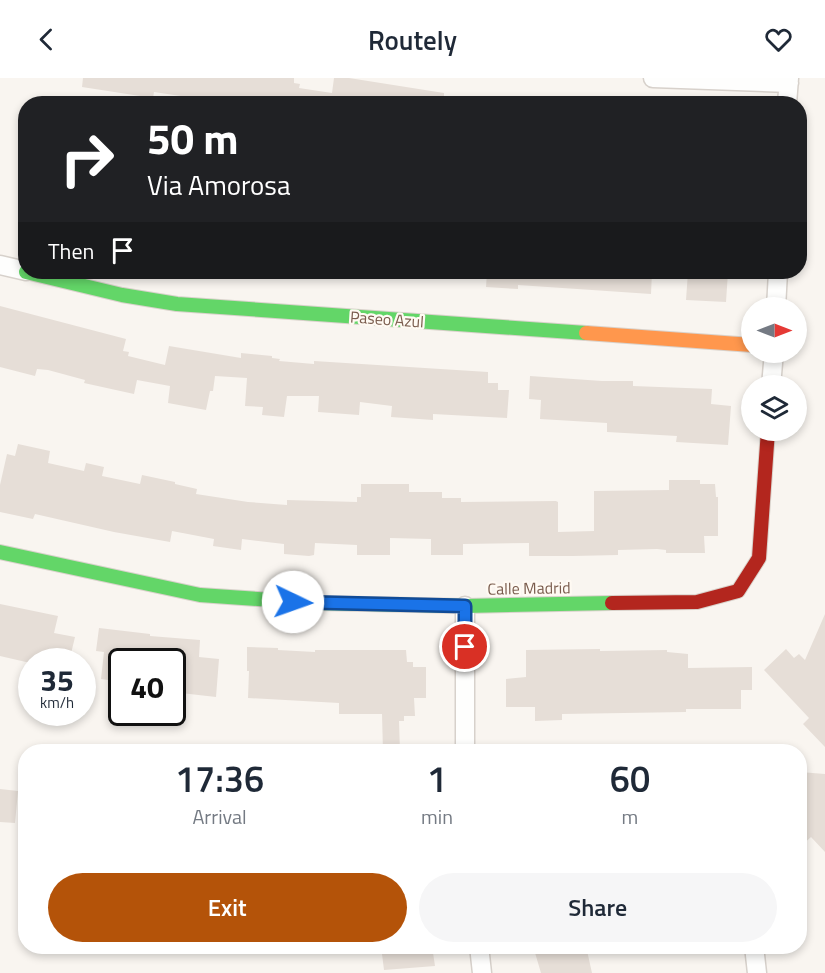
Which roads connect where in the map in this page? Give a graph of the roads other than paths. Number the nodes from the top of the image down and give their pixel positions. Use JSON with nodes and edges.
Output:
{"nodes":[{"id":1,"x":653,"y":78,"type":"edge"},
{"id":2,"x":789,"y":80,"type":"edge"},
{"id":3,"x":788,"y":96,"type":"edge"},
{"id":4,"x":0,"y":265,"type":"edge"},
{"id":5,"x":18,"y":269,"type":"edge"},
{"id":6,"x":58,"y":279,"type":"edge"},
{"id":7,"x":778,"y":279,"type":"edge"},
{"id":8,"x":777,"y":297,"type":"edge"},
{"id":9,"x":741,"y":344,"type":"edge"},
{"id":10,"x":767,"y":441,"type":"edge"},
{"id":11,"x":0,"y":552,"type":"edge"},
{"id":12,"x":465,"y":606,"type":"junction"},
{"id":13,"x":465,"y":744,"type":"edge"},
{"id":14,"x":480,"y":954,"type":"edge"},
{"id":15,"x":755,"y":954,"type":"edge"},
{"id":16,"x":482,"y":973,"type":"edge"},
{"id":17,"x":757,"y":973,"type":"edge"}],
"edges":[{"from":1,"to":2,"type":"street"},
{"from":2,"to":3,"type":"street"},
{"from":4,"to":5,"type":"street","name":"Paseo Azul"},
{"from":6,"to":9,"type":"street","name":"Paseo Azul"},
{"from":7,"to":8,"type":"street"},
{"from":10,"to":12,"type":"street","name":"Calle Madrid"},
{"from":11,"to":12,"type":"street","name":"Calle Madrid"},
{"from":12,"to":13,"type":"street"},
{"from":14,"to":16,"type":"street"},
{"from":15,"to":17,"type":"street"}]}
